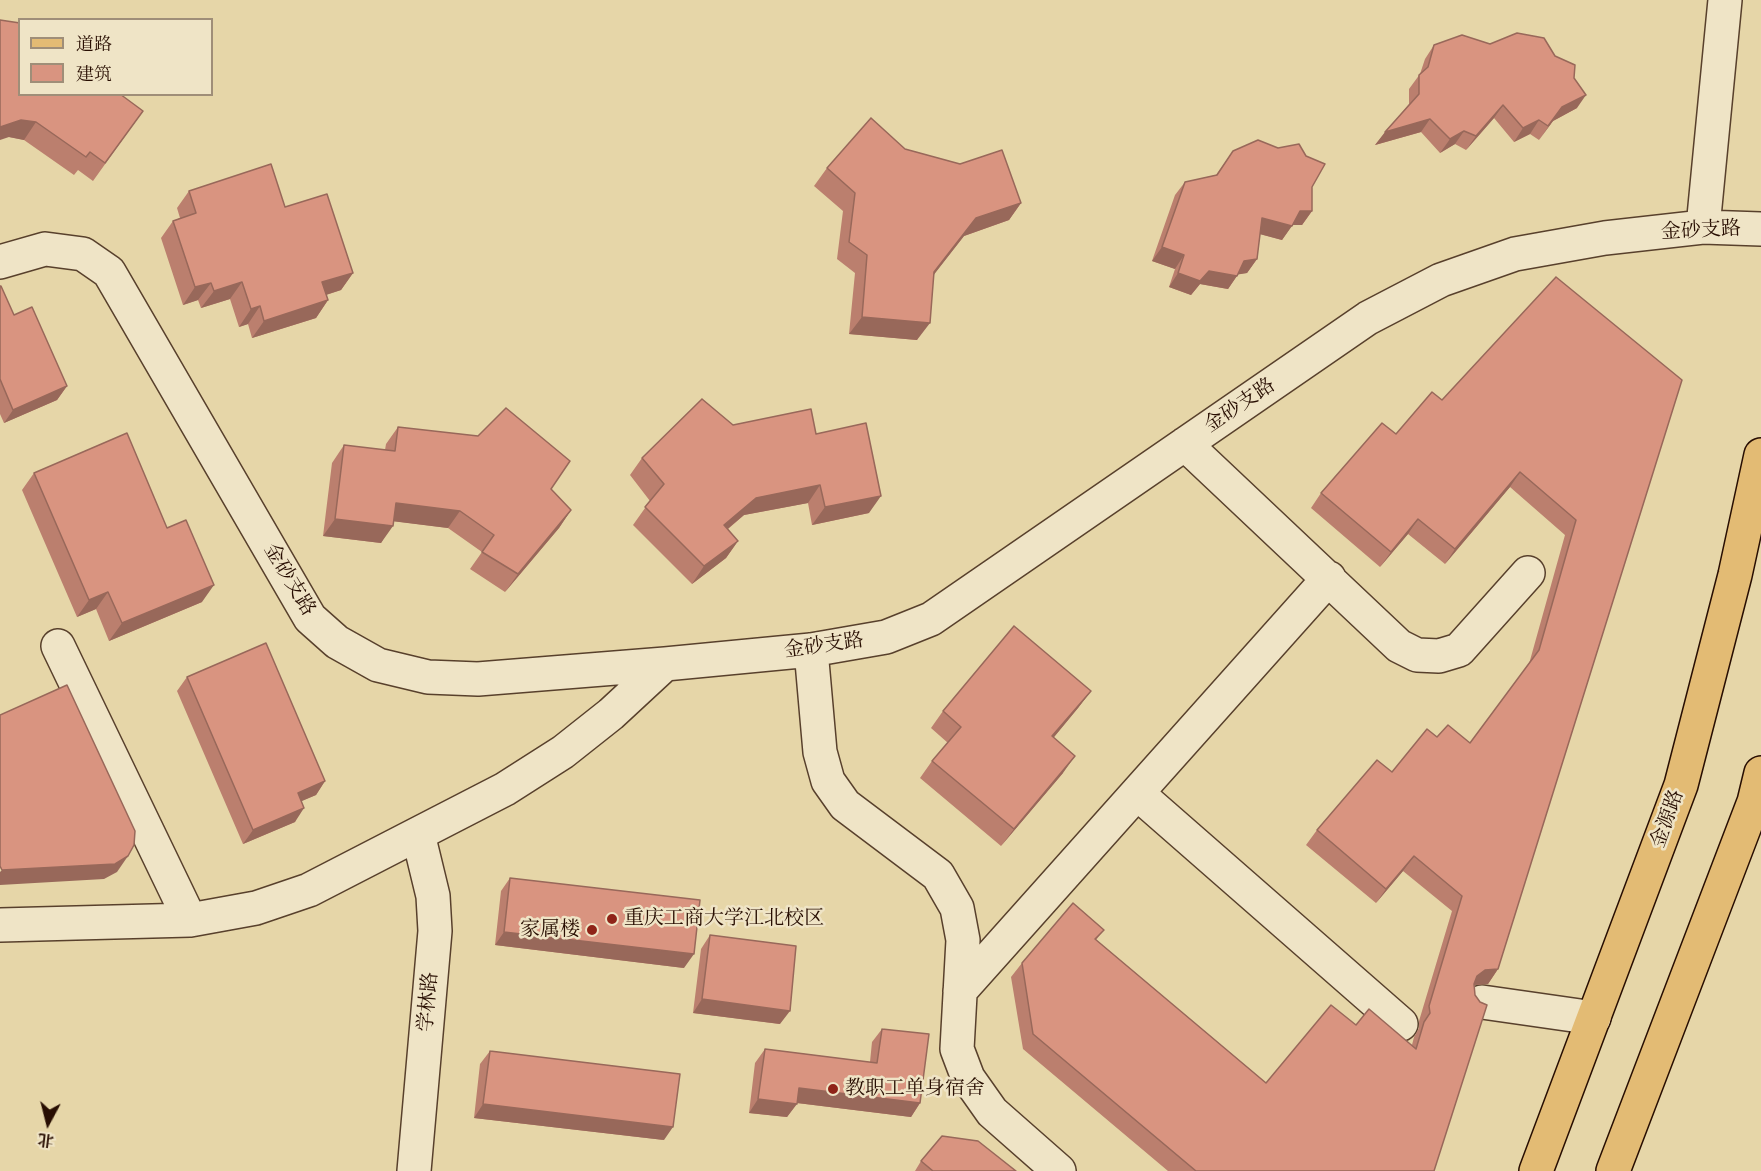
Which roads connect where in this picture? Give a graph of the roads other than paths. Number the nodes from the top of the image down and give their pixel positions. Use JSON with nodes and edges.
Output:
{"nodes":[{"id":1,"x":1725,"y":0,"type":"edge"},
{"id":2,"x":1703,"y":227,"type":"junction"},
{"id":3,"x":1761,"y":229,"type":"edge"},
{"id":4,"x":0,"y":262,"type":"edge"},
{"id":5,"x":1185,"y":444,"type":"junction"},
{"id":6,"x":1761,"y":455,"type":"edge"},
{"id":7,"x":1528,"y":573,"type":"dead end"},
{"id":8,"x":1329,"y":578,"type":"junction"},
{"id":9,"x":58,"y":646,"type":"dead end"},
{"id":10,"x":811,"y":650,"type":"junction"},
{"id":11,"x":665,"y":664,"type":"junction"},
{"id":12,"x":1761,"y":773,"type":"edge"},
{"id":13,"x":1137,"y":793,"type":"junction"},
{"id":14,"x":418,"y":834,"type":"junction"},
{"id":15,"x":190,"y":920,"type":"junction"},
{"id":16,"x":0,"y":925,"type":"edge"},
{"id":17,"x":960,"y":991,"type":"junction"},
{"id":18,"x":1482,"y":1002,"type":"edge"},
{"id":19,"x":1594,"y":1018,"type":"junction"},
{"id":20,"x":1401,"y":1024,"type":"dead end"},
{"id":21,"x":1620,"y":1162,"type":"edge"},
{"id":22,"x":414,"y":1171,"type":"edge"},
{"id":23,"x":1059,"y":1171,"type":"edge"},
{"id":24,"x":1536,"y":1171,"type":"edge"}],
"edges":[{"from":1,"to":2,"type":"street"},
{"from":2,"to":3,"type":"street","name":"金砂支路"},
{"from":2,"to":5,"type":"street","name":"金砂支路"},
{"from":4,"to":11,"type":"street","name":"金砂支路"},
{"from":5,"to":8,"type":"street"},
{"from":5,"to":10,"type":"street","name":"金砂支路"},
{"from":6,"to":19,"type":"main road","name":"金源路"},
{"from":7,"to":8,"type":"street"},
{"from":8,"to":13,"type":"street"},
{"from":9,"to":15,"type":"street"},
{"from":10,"to":11,"type":"street","name":"金砂支路"},
{"from":10,"to":17,"type":"street"},
{"from":11,"to":14,"type":"street"},
{"from":12,"to":21,"type":"main road"},
{"from":13,"to":17,"type":"street"},
{"from":13,"to":20,"type":"street"},
{"from":14,"to":15,"type":"street"},
{"from":14,"to":22,"type":"street","name":"学林路"},
{"from":15,"to":16,"type":"street"},
{"from":17,"to":23,"type":"street"},
{"from":18,"to":19,"type":"street"},
{"from":19,"to":24,"type":"main road","name":"金源路"}]}
